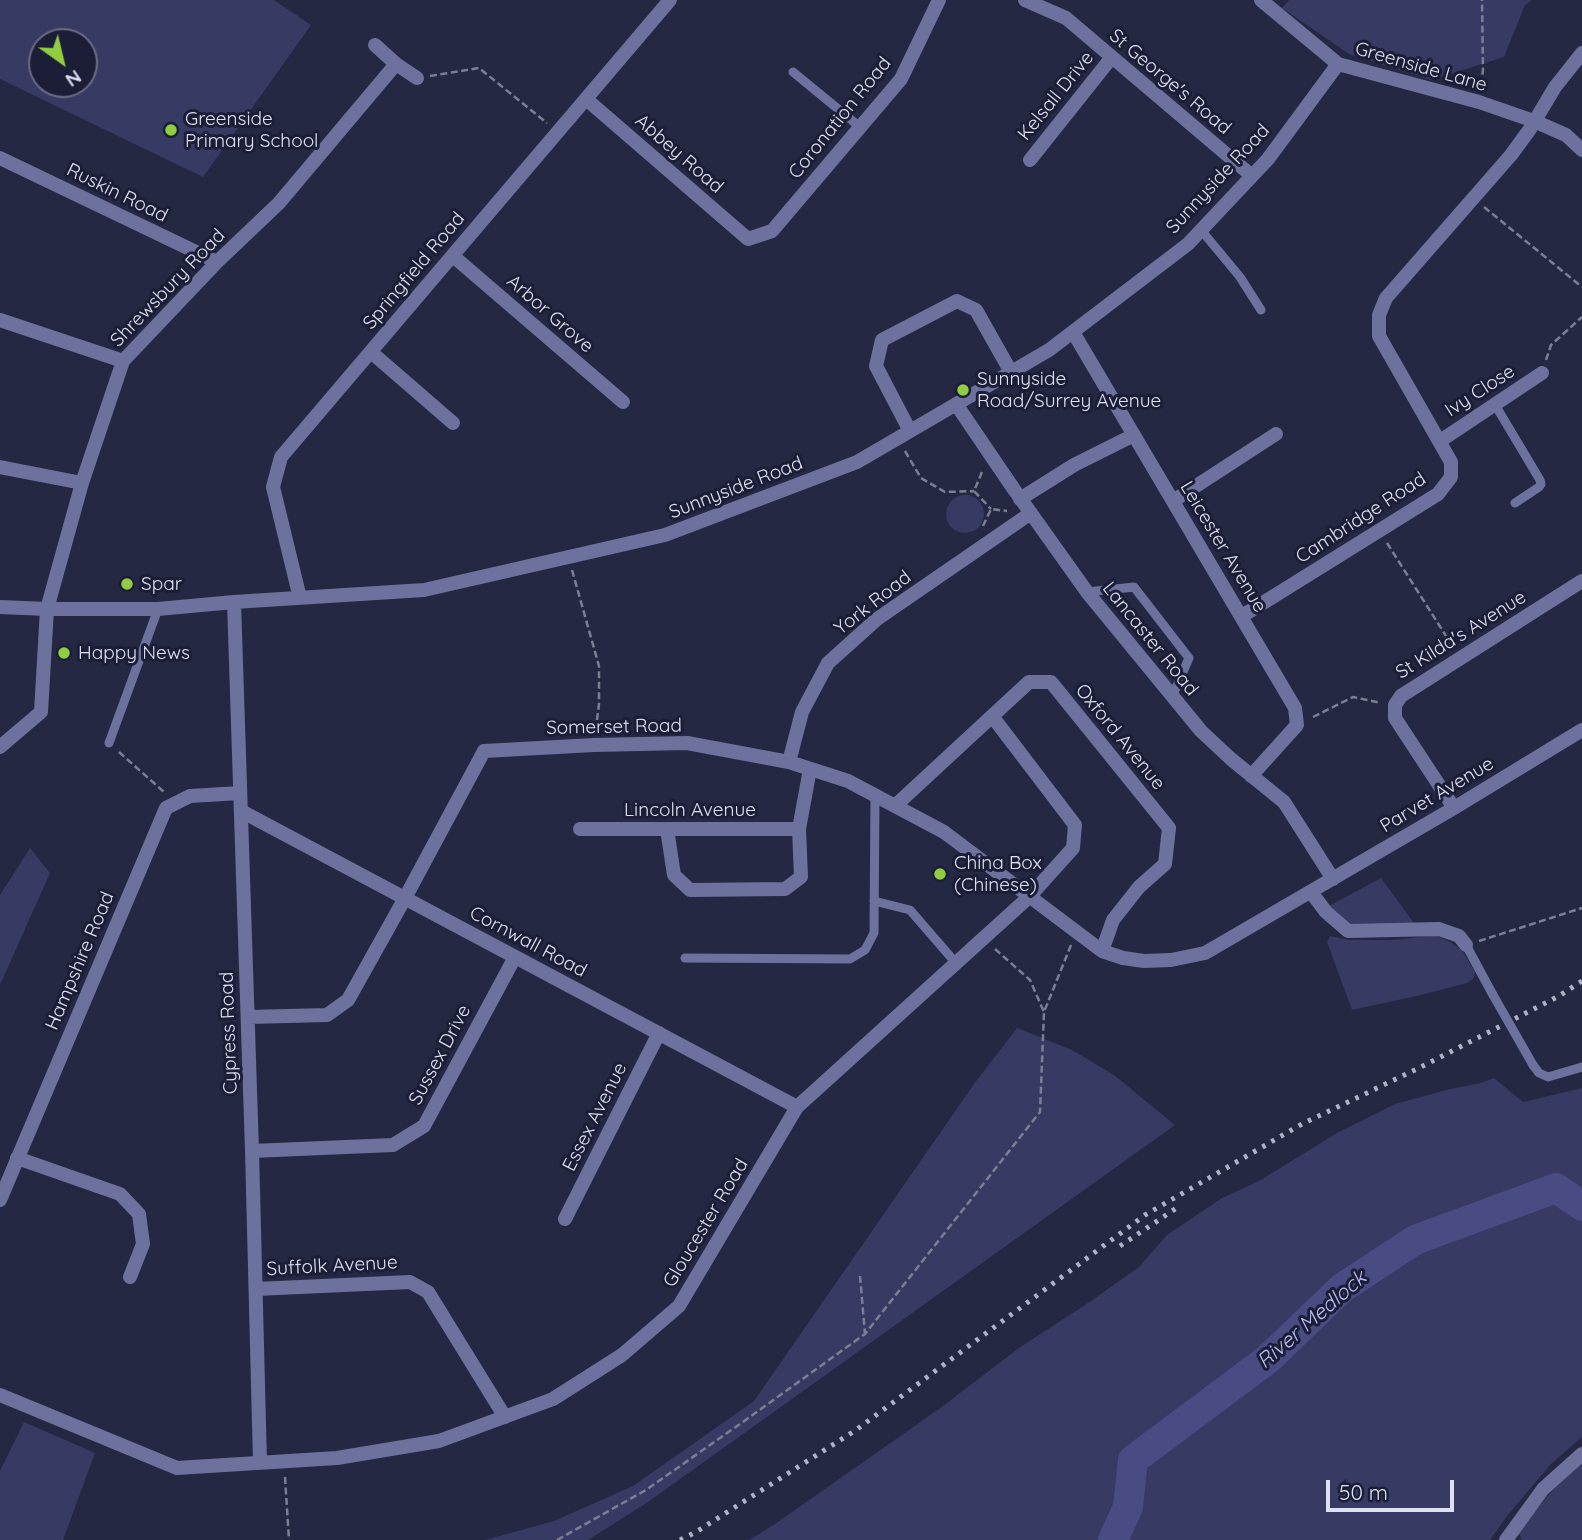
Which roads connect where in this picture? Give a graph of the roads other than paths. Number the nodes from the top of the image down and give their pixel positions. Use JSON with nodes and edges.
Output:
{"nodes":[{"id":1,"x":670,"y":0,"type":"edge"},
{"id":2,"x":939,"y":0,"type":"edge"},
{"id":3,"x":1025,"y":0,"type":"edge"},
{"id":4,"x":1261,"y":0,"type":"edge"},
{"id":5,"x":375,"y":45,"type":"dead end"},
{"id":6,"x":1582,"y":53,"type":"edge"},
{"id":7,"x":1112,"y":57,"type":"junction"},
{"id":8,"x":396,"y":64,"type":"junction"},
{"id":9,"x":1338,"y":64,"type":"junction"},
{"id":10,"x":793,"y":72,"type":"dead end"},
{"id":11,"x":417,"y":78,"type":"road end"},
{"id":12,"x":586,"y":99,"type":"junction"},
{"id":13,"x":1534,"y":121,"type":"junction"},
{"id":14,"x":860,"y":127,"type":"junction"},
{"id":15,"x":1582,"y":150,"type":"edge"},
{"id":16,"x":0,"y":158,"type":"edge"},
{"id":17,"x":1030,"y":160,"type":"dead end"},
{"id":18,"x":1252,"y":176,"type":"junction"},
{"id":19,"x":1201,"y":230,"type":"junction"},
{"id":20,"x":748,"y":239,"type":"joint"},
{"id":21,"x":453,"y":256,"type":"junction"},
{"id":22,"x":217,"y":262,"type":"junction"},
{"id":23,"x":1261,"y":310,"type":"dead end"},
{"id":24,"x":0,"y":320,"type":"edge"},
{"id":25,"x":1073,"y":332,"type":"junction"},
{"id":26,"x":371,"y":352,"type":"junction"},
{"id":27,"x":123,"y":361,"type":"junction"},
{"id":28,"x":1011,"y":372,"type":"junction"},
{"id":29,"x":1542,"y":373,"type":"road end"},
{"id":30,"x":623,"y":402,"type":"dead end"},
{"id":31,"x":1494,"y":403,"type":"junction"},
{"id":32,"x":956,"y":404,"type":"junction"},
{"id":33,"x":453,"y":423,"type":"dead end"},
{"id":34,"x":1276,"y":434,"type":"dead end"},
{"id":35,"x":904,"y":435,"type":"junction"},
{"id":36,"x":1134,"y":435,"type":"junction"},
{"id":37,"x":1440,"y":441,"type":"junction"},
{"id":38,"x":0,"y":467,"type":"edge"},
{"id":39,"x":82,"y":483,"type":"junction"},
{"id":40,"x":1020,"y":499,"type":"junction"},
{"id":41,"x":1173,"y":501,"type":"junction"},
{"id":42,"x":1515,"y":503,"type":"dead end"},
{"id":43,"x":1031,"y":513,"type":"junction"},
{"id":44,"x":1582,"y":581,"type":"edge"},
{"id":45,"x":1087,"y":592,"type":"junction"},
{"id":46,"x":300,"y":598,"type":"junction"},
{"id":47,"x":234,"y":602,"type":"junction"},
{"id":48,"x":0,"y":607,"type":"edge"},
{"id":49,"x":47,"y":609,"type":"junction"},
{"id":50,"x":158,"y":609,"type":"junction"},
{"id":51,"x":1242,"y":617,"type":"junction"},
{"id":52,"x":1172,"y":697,"type":"junction"},
{"id":53,"x":992,"y":716,"type":"junction"},
{"id":54,"x":1582,"y":730,"type":"edge"},
{"id":55,"x":109,"y":743,"type":"road end"},
{"id":56,"x":0,"y":747,"type":"edge"},
{"id":57,"x":789,"y":762,"type":"junction"},
{"id":58,"x":810,"y":769,"type":"junction"},
{"id":59,"x":1251,"y":776,"type":"junction"},
{"id":60,"x":240,"y":793,"type":"junction"},
{"id":61,"x":875,"y":795,"type":"junction"},
{"id":62,"x":896,"y":805,"type":"junction"},
{"id":63,"x":1454,"y":808,"type":"junction"},
{"id":64,"x":241,"y":811,"type":"junction"},
{"id":65,"x":580,"y":829,"type":"dead end"},
{"id":66,"x":667,"y":829,"type":"junction"},
{"id":67,"x":799,"y":829,"type":"junction"},
{"id":68,"x":1333,"y":879,"type":"junction"},
{"id":69,"x":1311,"y":892,"type":"junction"},
{"id":70,"x":1029,"y":897,"type":"junction"},
{"id":71,"x":405,"y":898,"type":"junction"},
{"id":72,"x":874,"y":901,"type":"junction"},
{"id":73,"x":1466,"y":945,"type":"joint"},
{"id":74,"x":1101,"y":951,"type":"junction"},
{"id":75,"x":515,"y":957,"type":"junction"},
{"id":76,"x":685,"y":958,"type":"dead end"},
{"id":77,"x":956,"y":962,"type":"junction"},
{"id":78,"x":248,"y":1017,"type":"junction"},
{"id":79,"x":659,"y":1033,"type":"junction"},
{"id":80,"x":1582,"y":1068,"type":"edge"},
{"id":81,"x":797,"y":1107,"type":"junction"},
{"id":82,"x":252,"y":1151,"type":"junction"},
{"id":83,"x":17,"y":1158,"type":"junction"},
{"id":84,"x":0,"y":1200,"type":"edge"},
{"id":85,"x":565,"y":1219,"type":"dead end"},
{"id":86,"x":130,"y":1277,"type":"dead end"},
{"id":87,"x":256,"y":1289,"type":"junction"},
{"id":88,"x":0,"y":1395,"type":"edge"},
{"id":89,"x":505,"y":1417,"type":"junction"},
{"id":90,"x":1582,"y":1454,"type":"edge"},
{"id":91,"x":260,"y":1462,"type":"junction"},
{"id":92,"x":1506,"y":1540,"type":"edge"}],
"edges":[{"from":1,"to":12,"type":"street","name":"Springfield Road"},
{"from":2,"to":14,"type":"street","name":"Coronation Road"},
{"from":3,"to":7,"type":"street","name":"St George's Road"},
{"from":4,"to":9,"type":"street","name":"Greenside Lane"},
{"from":5,"to":8,"type":"street"},
{"from":6,"to":13,"type":"street","name":"Cambridge Road"},
{"from":7,"to":17,"type":"street","name":"Kelsall Drive"},
{"from":7,"to":18,"type":"street","name":"St George's Road"},
{"from":8,"to":11,"type":"street"},
{"from":8,"to":22,"type":"street","name":"Shrewsbury Road"},
{"from":9,"to":13,"type":"street","name":"Greenside Lane"},
{"from":9,"to":18,"type":"street","name":"Sunnyside Road"},
{"from":10,"to":14,"type":"lane"},
{"from":12,"to":20,"type":"street","name":"Abbey Road"},
{"from":12,"to":21,"type":"street","name":"Springfield Road"},
{"from":13,"to":15,"type":"street","name":"Greenside Lane"},
{"from":13,"to":37,"type":"street","name":"Cambridge Road"},
{"from":14,"to":20,"type":"street","name":"Coronation Road"},
{"from":16,"to":22,"type":"street","name":"Ruskin Road"},
{"from":18,"to":19,"type":"street","name":"Sunnyside Road"},
{"from":19,"to":23,"type":"lane"},
{"from":19,"to":25,"type":"street","name":"Sunnyside Road"},
{"from":21,"to":26,"type":"street","name":"Springfield Road"},
{"from":21,"to":30,"type":"street","name":"Arbor Grove"},
{"from":22,"to":27,"type":"street","name":"Shrewsbury Road"},
{"from":24,"to":27,"type":"street"},
{"from":25,"to":28,"type":"street","name":"Sunnyside Road"},
{"from":25,"to":36,"type":"street","name":"Leicester Avenue"},
{"from":26,"to":33,"type":"street"},
{"from":26,"to":46,"type":"street","name":"Springfield Road"},
{"from":27,"to":39,"type":"street","name":"Shrewsbury Road"},
{"from":28,"to":32,"type":"street","name":"Sunnyside Road"},
{"from":28,"to":35,"type":"street"},
{"from":29,"to":31,"type":"street","name":"Ivy Close"},
{"from":31,"to":37,"type":"street","name":"Ivy Close"},
{"from":31,"to":42,"type":"lane"},
{"from":32,"to":35,"type":"street","name":"Sunnyside Road"},
{"from":32,"to":40,"type":"street","name":"Lancaster Road"},
{"from":34,"to":41,"type":"street"},
{"from":35,"to":46,"type":"street","name":"Sunnyside Road"},
{"from":36,"to":40,"type":"street"},
{"from":36,"to":41,"type":"street","name":"Leicester Avenue"},
{"from":37,"to":51,"type":"street","name":"Cambridge Road"},
{"from":38,"to":39,"type":"street"},
{"from":39,"to":49,"type":"street","name":"Shrewsbury Road"},
{"from":40,"to":43,"type":"street","name":"Lancaster Road"},
{"from":41,"to":51,"type":"street","name":"Leicester Avenue"},
{"from":43,"to":45,"type":"street","name":"Lancaster Road"},
{"from":43,"to":57,"type":"street","name":"York Road"},
{"from":44,"to":63,"type":"street","name":"St Kilda's Avenue"},
{"from":45,"to":52,"type":"street","name":"Lancaster Road"},
{"from":45,"to":52,"type":"lane"},
{"from":46,"to":47,"type":"street","name":"Sunnyside Road"},
{"from":47,"to":50,"type":"street","name":"Sunnyside Road"},
{"from":47,"to":60,"type":"street","name":"Cypress Road"},
{"from":48,"to":49,"type":"street","name":"Sunnyside Road"},
{"from":49,"to":50,"type":"street","name":"Sunnyside Road"},
{"from":49,"to":56,"type":"street","name":"Shrewsbury Road"},
{"from":50,"to":55,"type":"lane"},
{"from":51,"to":59,"type":"street","name":"Leicester Avenue"},
{"from":52,"to":59,"type":"street","name":"Lancaster Road"},
{"from":53,"to":62,"type":"street","name":"Oxford Avenue"},
{"from":53,"to":70,"type":"street","name":"Gloucester Road"},
{"from":53,"to":74,"type":"street","name":"Oxford Avenue"},
{"from":54,"to":63,"type":"street","name":"Parvet Avenue"},
{"from":57,"to":58,"type":"street","name":"Somerset Road"},
{"from":57,"to":71,"type":"street","name":"Somerset Road"},
{"from":58,"to":61,"type":"street","name":"Somerset Road"},
{"from":58,"to":67,"type":"street"},
{"from":59,"to":68,"type":"street","name":"Lancaster Road"},
{"from":60,"to":64,"type":"street","name":"Cypress Road"},
{"from":60,"to":83,"type":"street","name":"Hampshire Road"},
{"from":61,"to":62,"type":"street","name":"Somerset Road"},
{"from":61,"to":72,"type":"lane"},
{"from":62,"to":70,"type":"street","name":"Somerset Road"},
{"from":63,"to":68,"type":"street","name":"Parvet Avenue"},
{"from":64,"to":71,"type":"street","name":"Cornwall Road"},
{"from":64,"to":78,"type":"street","name":"Cypress Road"},
{"from":65,"to":66,"type":"street","name":"Lincoln Avenue"},
{"from":66,"to":67,"type":"street","name":"Lincoln Avenue"},
{"from":66,"to":67,"type":"street"},
{"from":68,"to":69,"type":"street","name":"Parvet Avenue"},
{"from":69,"to":73,"type":"street"},
{"from":69,"to":74,"type":"street","name":"Somerset Road"},
{"from":70,"to":74,"type":"street","name":"Somerset Road"},
{"from":70,"to":77,"type":"street","name":"Gloucester Road"},
{"from":71,"to":75,"type":"street","name":"Cornwall Road"},
{"from":71,"to":78,"type":"street","name":"Somerset Road"},
{"from":72,"to":76,"type":"lane"},
{"from":72,"to":77,"type":"lane"},
{"from":73,"to":80,"type":"lane","bridge":true},
{"from":75,"to":79,"type":"street","name":"Cornwall Road"},
{"from":75,"to":82,"type":"street","name":"Sussex Drive"},
{"from":77,"to":81,"type":"street","name":"Gloucester Road"},
{"from":78,"to":82,"type":"street","name":"Cypress Road"},
{"from":79,"to":81,"type":"street","name":"Cornwall Road"},
{"from":79,"to":85,"type":"street","name":"Essex Avenue"},
{"from":81,"to":89,"type":"street","name":"Gloucester Road"},
{"from":82,"to":87,"type":"street","name":"Cypress Road"},
{"from":83,"to":84,"type":"street","name":"Hampshire Road"},
{"from":83,"to":86,"type":"street"},
{"from":87,"to":89,"type":"street","name":"Suffolk Avenue"},
{"from":87,"to":91,"type":"street","name":"Cypress Road"},
{"from":88,"to":91,"type":"street"},
{"from":89,"to":91,"type":"street","name":"Gloucester Road"},
{"from":90,"to":92,"type":"street"}]}
